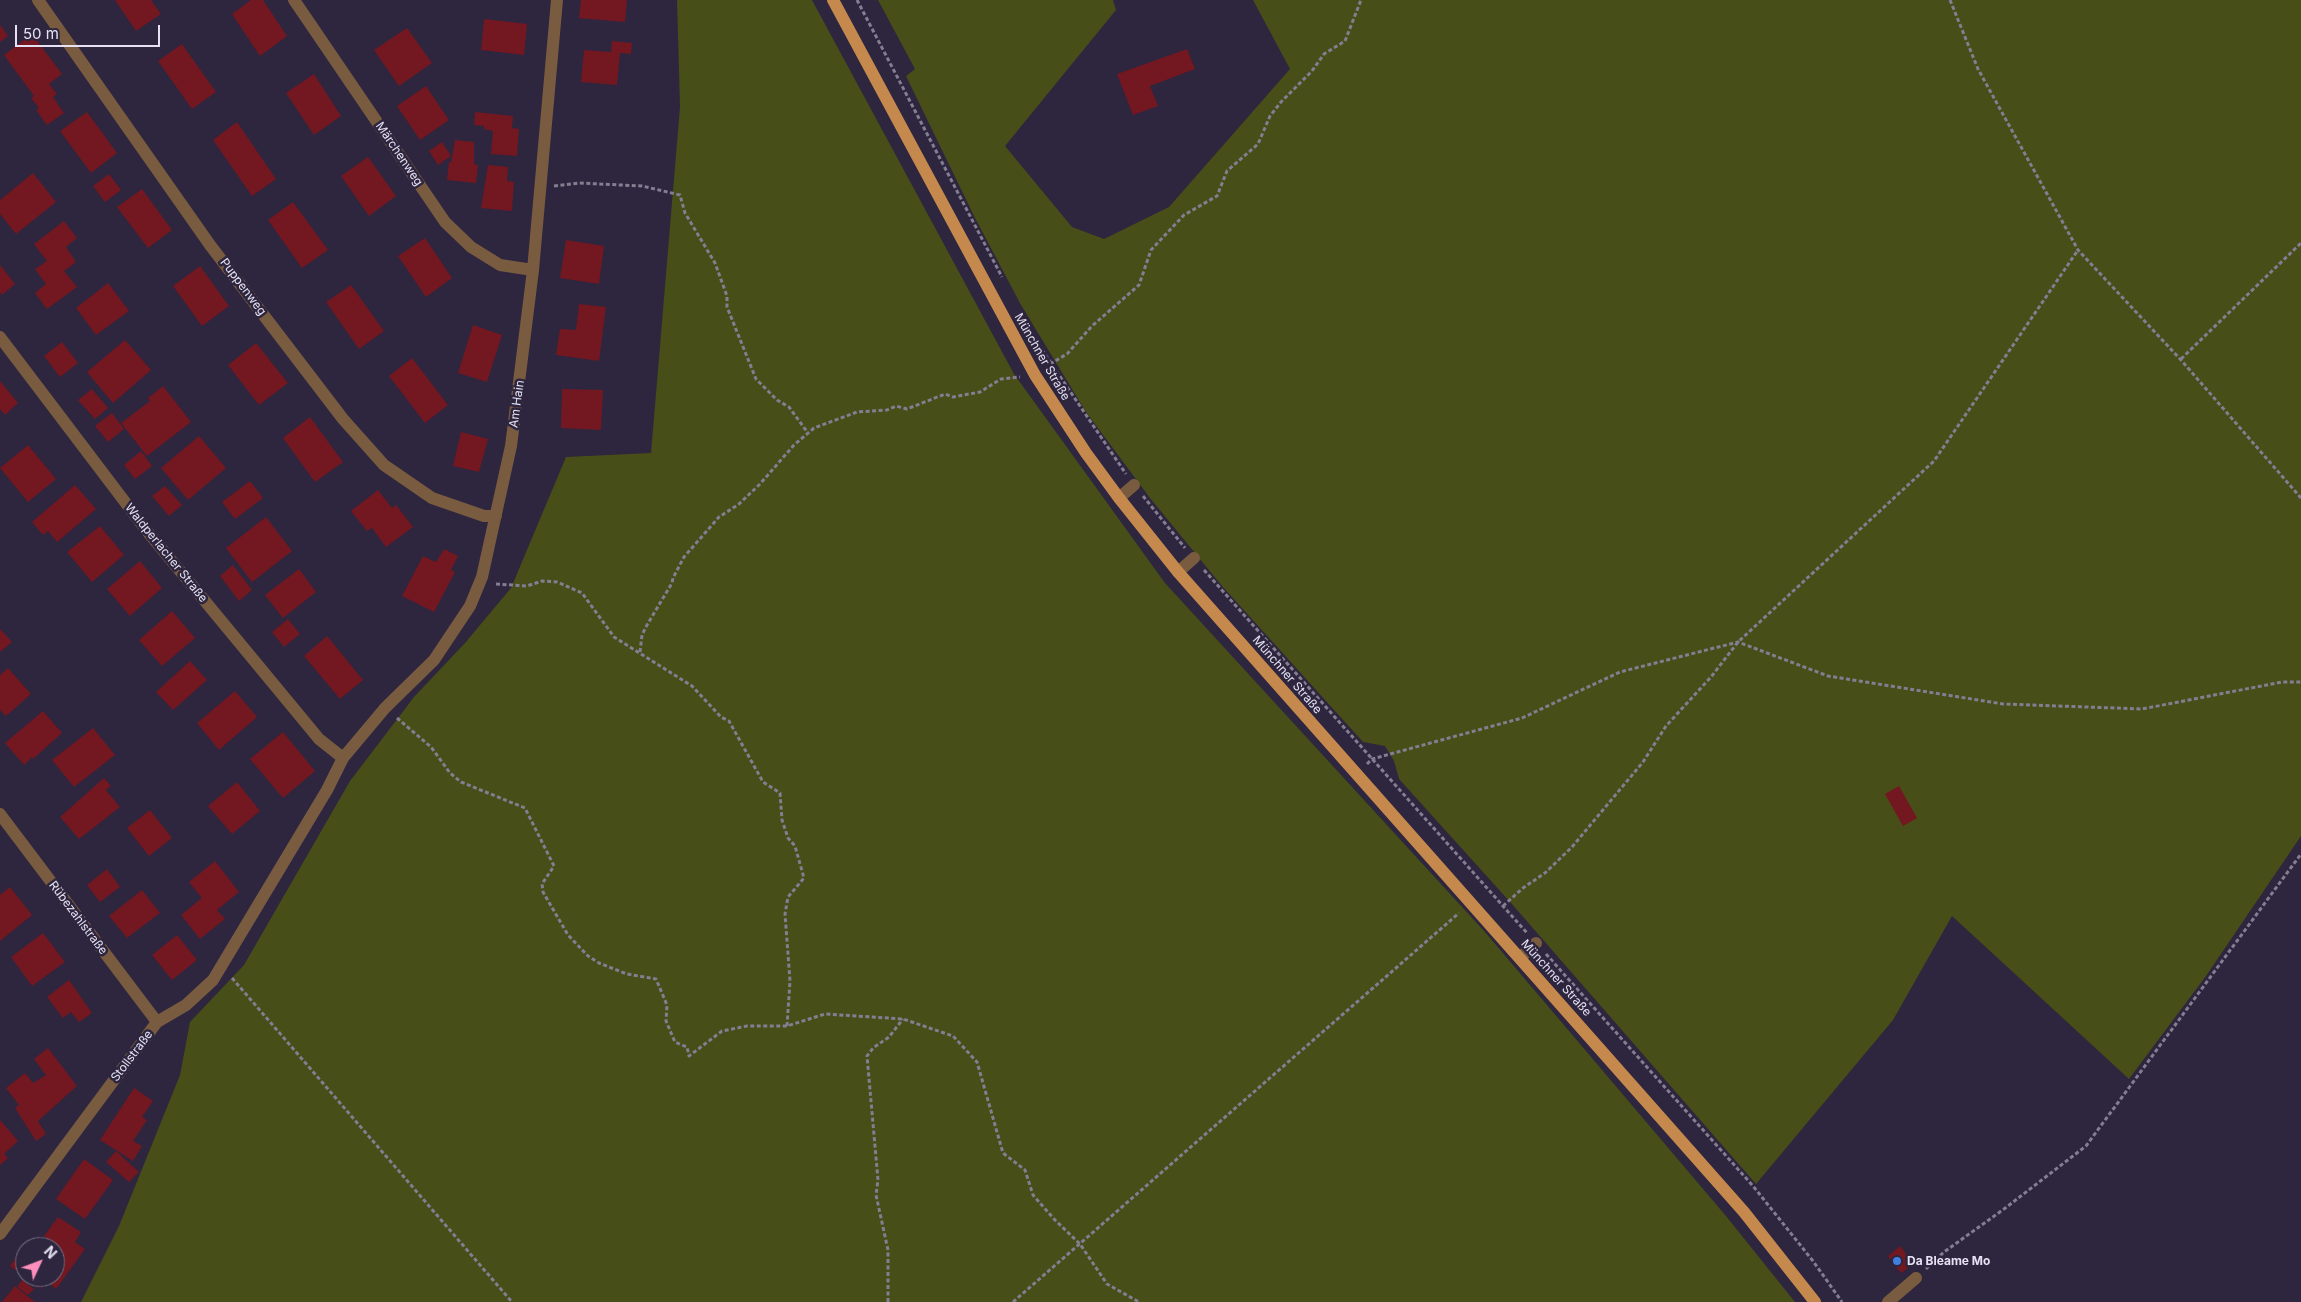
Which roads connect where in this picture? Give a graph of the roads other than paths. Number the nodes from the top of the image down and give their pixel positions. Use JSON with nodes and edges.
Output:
{"nodes":[{"id":1,"x":38,"y":0,"type":"edge"},
{"id":2,"x":294,"y":0,"type":"edge"},
{"id":3,"x":557,"y":0,"type":"edge"},
{"id":4,"x":833,"y":0,"type":"edge"},
{"id":5,"x":534,"y":270,"type":"junction"},
{"id":6,"x":0,"y":337,"type":"edge"},
{"id":7,"x":1134,"y":485,"type":"road end"},
{"id":8,"x":1119,"y":498,"type":"junction"},
{"id":9,"x":496,"y":516,"type":"junction"},
{"id":10,"x":1194,"y":558,"type":"road end"},
{"id":11,"x":1178,"y":572,"type":"junction"},
{"id":12,"x":343,"y":758,"type":"junction"},
{"id":13,"x":0,"y":814,"type":"edge"},
{"id":14,"x":1536,"y":943,"type":"road end"},
{"id":15,"x":1520,"y":958,"type":"junction"},
{"id":16,"x":157,"y":1022,"type":"junction"},
{"id":17,"x":0,"y":1234,"type":"edge"},
{"id":18,"x":1916,"y":1278,"type":"road end"},
{"id":19,"x":1815,"y":1302,"type":"edge"},
{"id":20,"x":1888,"y":1302,"type":"edge"}],
"edges":[{"from":1,"to":9,"type":"street","name":"Puppenweg"},
{"from":2,"to":5,"type":"street","name":"Märchenweg"},
{"from":3,"to":5,"type":"street","name":"Am Hain"},
{"from":4,"to":8,"type":"main road","name":"Münchner Straße"},
{"from":5,"to":9,"type":"street","name":"Am Hain"},
{"from":6,"to":12,"type":"street","name":"Waldperlacher Straße"},
{"from":7,"to":8,"type":"street"},
{"from":8,"to":11,"type":"main road","name":"Münchner Straße"},
{"from":9,"to":12,"type":"street","name":"Am Hain"},
{"from":10,"to":11,"type":"street"},
{"from":11,"to":15,"type":"main road","name":"Münchner Straße"},
{"from":12,"to":16,"type":"street","name":"Stollstraße"},
{"from":13,"to":16,"type":"street","name":"Rübezahlstraße"},
{"from":14,"to":15,"type":"street"},
{"from":15,"to":19,"type":"main road","name":"Münchner Straße"},
{"from":16,"to":17,"type":"street","name":"Stollstraße"},
{"from":18,"to":20,"type":"street"}]}
